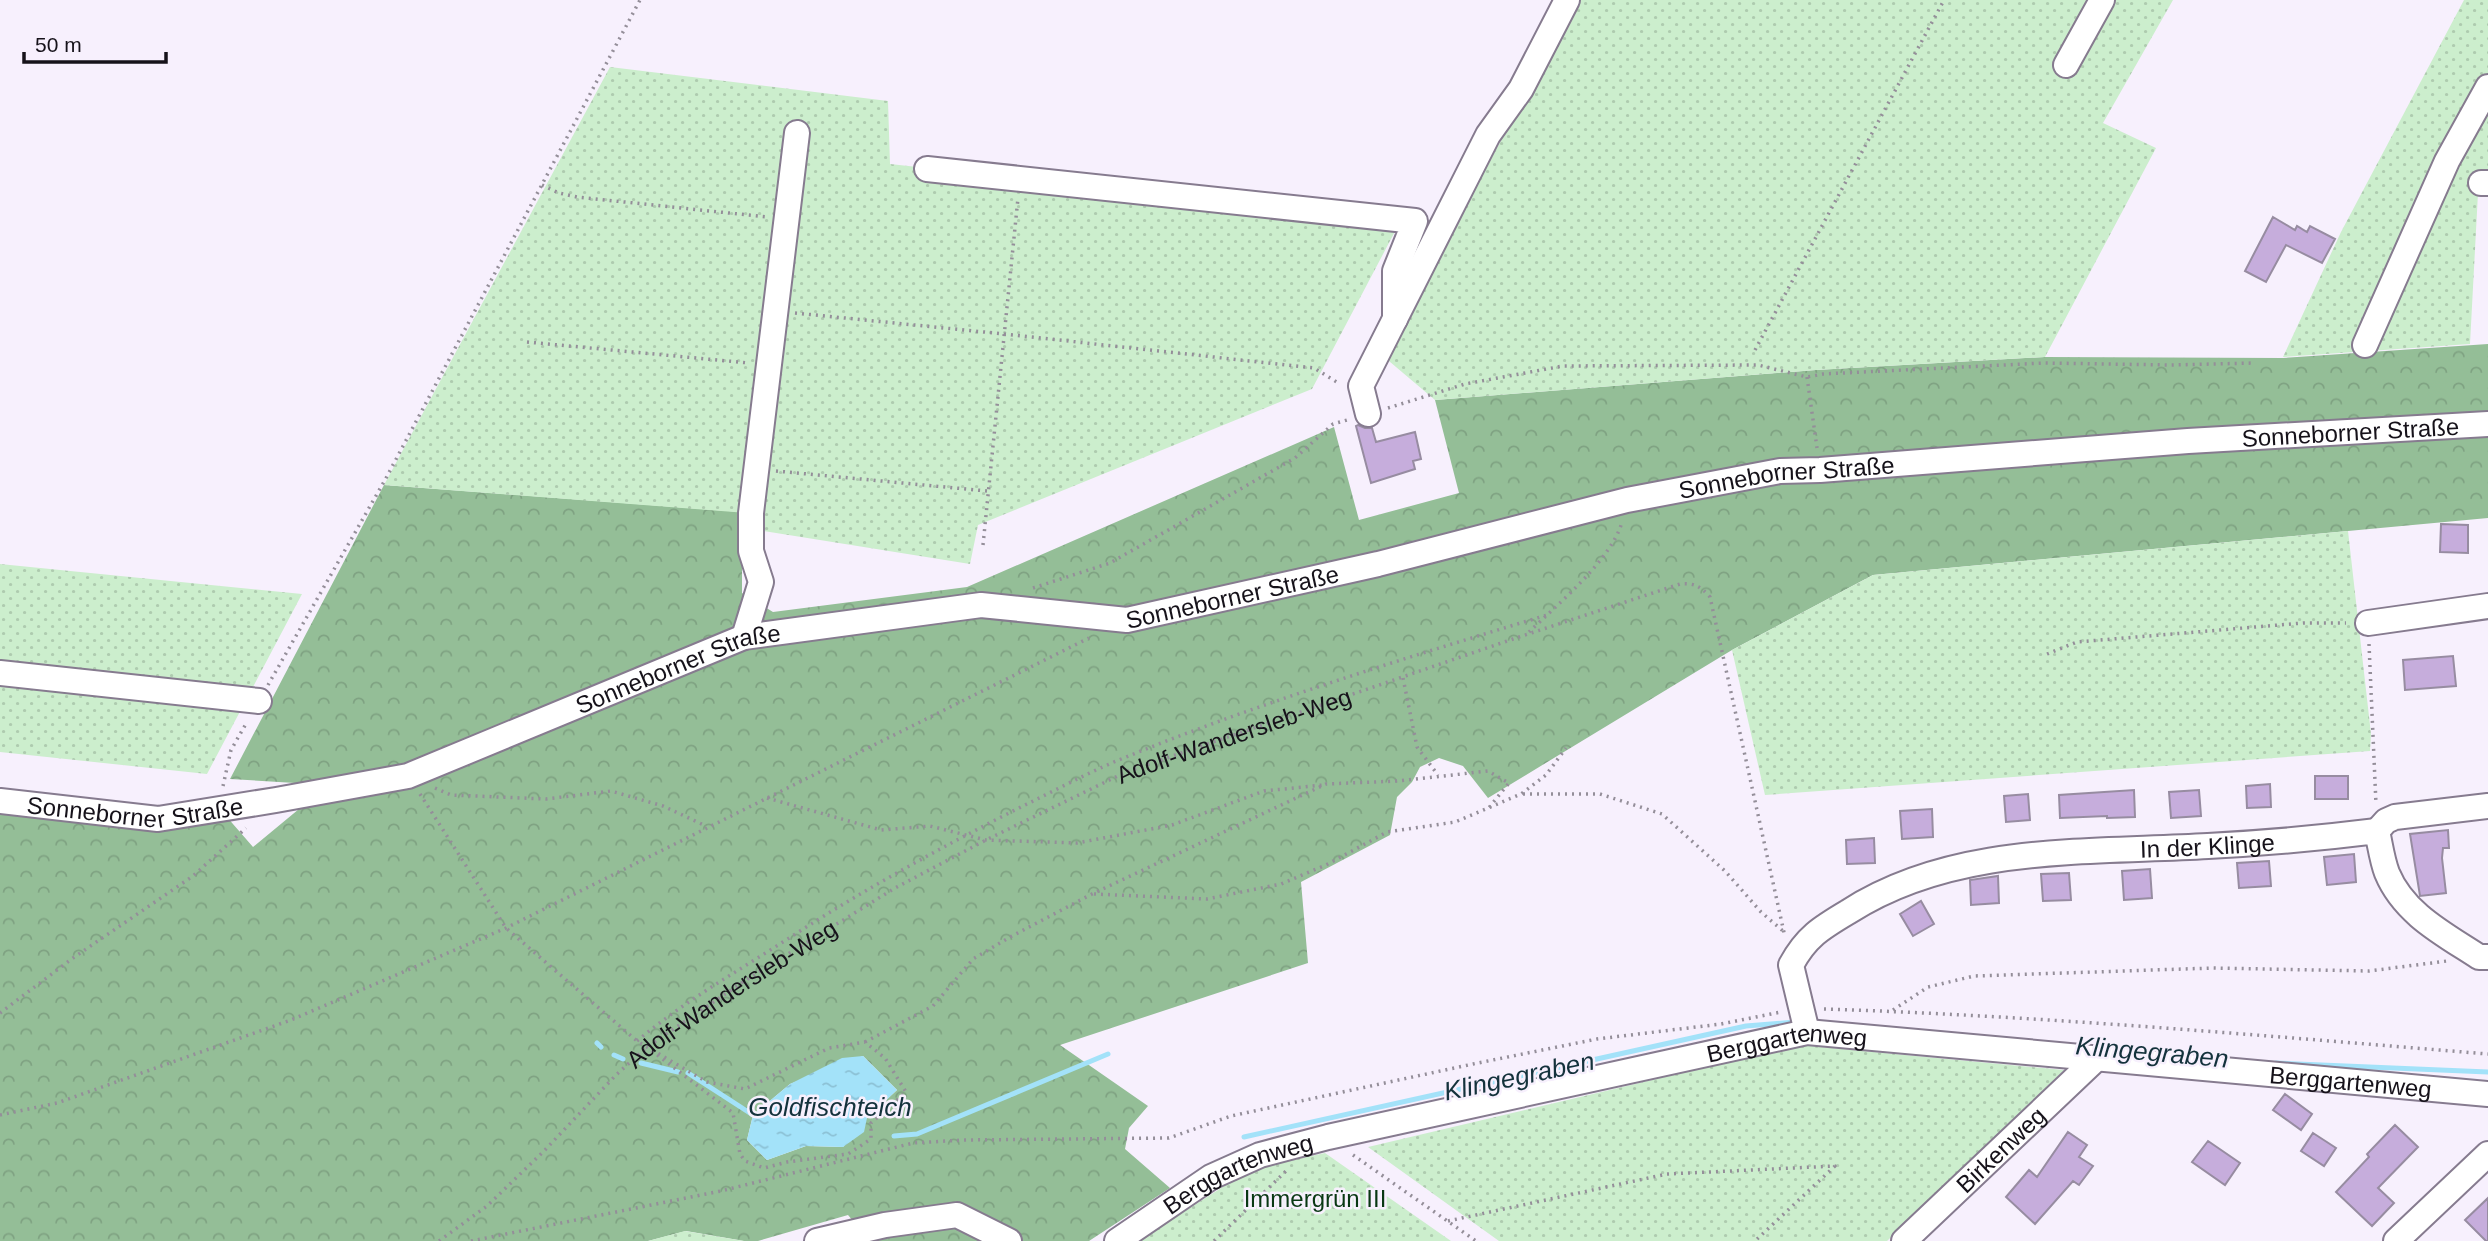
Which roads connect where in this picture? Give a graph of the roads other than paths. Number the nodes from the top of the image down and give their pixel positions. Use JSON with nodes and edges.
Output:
{"nodes":[{"id":1,"x":1567,"y":0,"type":"edge"},
{"id":2,"x":2102,"y":0,"type":"edge"},
{"id":3,"x":2066,"y":65,"type":"dead end"},
{"id":4,"x":2488,"y":87,"type":"edge"},
{"id":5,"x":797,"y":133,"type":"dead end"},
{"id":6,"x":928,"y":169,"type":"dead end"},
{"id":7,"x":1395,"y":319,"type":"junction"},
{"id":8,"x":2365,"y":345,"type":"dead end"},
{"id":9,"x":1368,"y":414,"type":"road end"},
{"id":10,"x":2488,"y":424,"type":"edge"},
{"id":11,"x":2488,"y":606,"type":"edge"},
{"id":12,"x":2368,"y":623,"type":"road end"},
{"id":13,"x":744,"y":637,"type":"junction"},
{"id":14,"x":0,"y":673,"type":"edge"},
{"id":15,"x":259,"y":701,"type":"road end"},
{"id":16,"x":0,"y":801,"type":"edge"},
{"id":17,"x":2488,"y":806,"type":"edge"},
{"id":18,"x":2377,"y":831,"type":"junction"},
{"id":19,"x":2483,"y":957,"type":"edge"},
{"id":20,"x":1807,"y":1032,"type":"junction"},
{"id":21,"x":2097,"y":1058,"type":"junction"},
{"id":22,"x":2488,"y":1094,"type":"edge"},
{"id":23,"x":2488,"y":1154,"type":"edge"},
{"id":24,"x":817,"y":1241,"type":"edge"},
{"id":25,"x":1009,"y":1241,"type":"edge"},
{"id":26,"x":1117,"y":1241,"type":"edge"},
{"id":27,"x":1904,"y":1241,"type":"edge"},
{"id":28,"x":2396,"y":1241,"type":"edge"}],
"edges":[{"from":1,"to":7,"type":"street"},
{"from":2,"to":3,"type":"street"},
{"from":4,"to":8,"type":"street"},
{"from":5,"to":13,"type":"street"},
{"from":6,"to":7,"type":"street"},
{"from":7,"to":9,"type":"street"},
{"from":10,"to":13,"type":"street","name":"Sonneborner Straße"},
{"from":11,"to":12,"type":"street"},
{"from":13,"to":16,"type":"street","name":"Sonneborner Straße"},
{"from":14,"to":15,"type":"street"},
{"from":17,"to":18,"type":"street","name":"In der Klinge"},
{"from":18,"to":19,"type":"street"},
{"from":18,"to":20,"type":"street","name":"In der Klinge"},
{"from":20,"to":21,"type":"street","name":"Berggartenweg"},
{"from":20,"to":26,"type":"street","name":"Berggartenweg"},
{"from":21,"to":22,"type":"street","name":"Berggartenweg"},
{"from":21,"to":27,"type":"street","name":"Birkenweg"},
{"from":23,"to":28,"type":"street"},
{"from":24,"to":25,"type":"street"}]}
